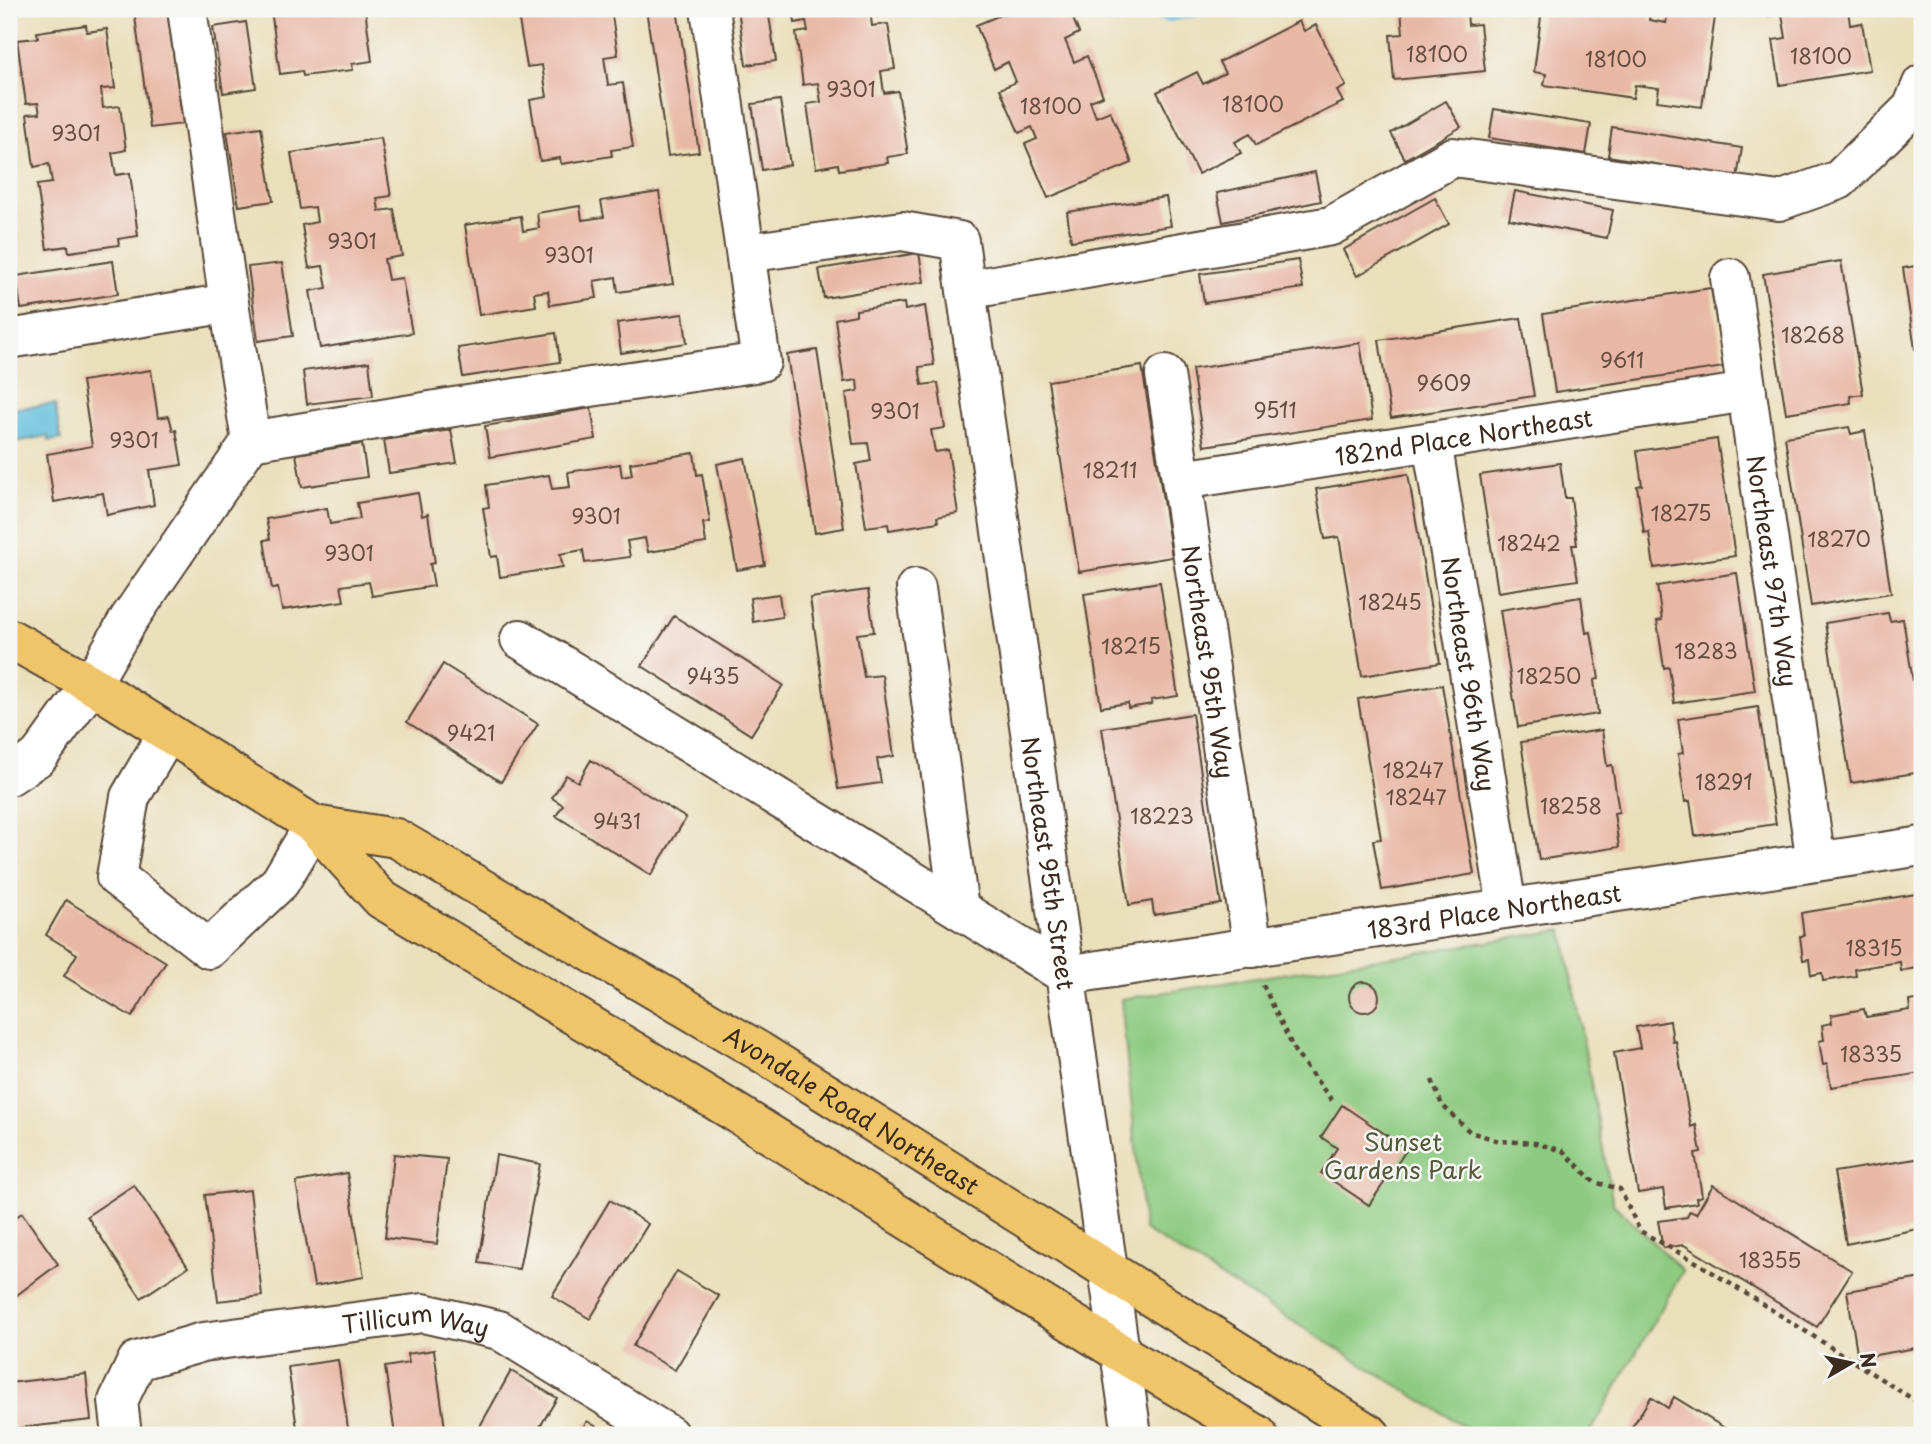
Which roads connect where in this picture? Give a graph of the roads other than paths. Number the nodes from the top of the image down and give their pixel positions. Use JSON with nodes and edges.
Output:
{"nodes":[{"id":1,"x":187,"y":9,"type":"edge"},
{"id":2,"x":710,"y":9,"type":"edge"},
{"id":3,"x":1919,"y":101,"type":"edge"},
{"id":4,"x":746,"y":253,"type":"junction"},
{"id":5,"x":1730,"y":278,"type":"dead end"},
{"id":6,"x":966,"y":290,"type":"junction"},
{"id":7,"x":229,"y":303,"type":"junction"},
{"id":8,"x":9,"y":339,"type":"edge"},
{"id":9,"x":1165,"y":375,"type":"dead end"},
{"id":10,"x":1747,"y":392,"type":"junction"},
{"id":11,"x":251,"y":441,"type":"junction"},
{"id":12,"x":1432,"y":441,"type":"junction"},
{"id":13,"x":1182,"y":480,"type":"junction"},
{"id":14,"x":916,"y":588,"type":"dead end"},
{"id":15,"x":9,"y":638,"type":"edge"},
{"id":16,"x":520,"y":639,"type":"dead end"},
{"id":17,"x":91,"y":684,"type":"junction"},
{"id":18,"x":167,"y":734,"type":"junction"},
{"id":19,"x":9,"y":776,"type":"edge"},
{"id":20,"x":314,"y":825,"type":"junction"},
{"id":21,"x":1922,"y":846,"type":"edge"},
{"id":22,"x":1816,"y":862,"type":"junction"},
{"id":23,"x":1507,"y":908,"type":"junction"},
{"id":24,"x":959,"y":909,"type":"junction"},
{"id":25,"x":1253,"y":948,"type":"junction"},
{"id":26,"x":1066,"y":975,"type":"junction"},
{"id":27,"x":1107,"y":1270,"type":"junction"},
{"id":28,"x":1119,"y":1352,"type":"junction"},
{"id":29,"x":122,"y":1435,"type":"edge"},
{"id":30,"x":670,"y":1435,"type":"edge"},
{"id":31,"x":1132,"y":1435,"type":"edge"},
{"id":32,"x":1258,"y":1435,"type":"edge"},
{"id":33,"x":1371,"y":1435,"type":"edge"}],
"edges":[{"from":1,"to":7,"type":"street"},
{"from":2,"to":4,"type":"street"},
{"from":3,"to":6,"type":"street"},
{"from":4,"to":6,"type":"street","name":"Northeast 95th Street"},
{"from":4,"to":11,"type":"street"},
{"from":5,"to":10,"type":"street","name":"Northeast 97th Way"},
{"from":6,"to":26,"type":"street","name":"Northeast 95th Street"},
{"from":7,"to":8,"type":"street"},
{"from":7,"to":11,"type":"street"},
{"from":9,"to":13,"type":"street","name":"Northeast 95th Way"},
{"from":10,"to":12,"type":"street","name":"182nd Place Northeast"},
{"from":10,"to":22,"type":"street","name":"Northeast 97th Way"},
{"from":11,"to":17,"type":"street"},
{"from":12,"to":13,"type":"street","name":"182nd Place Northeast"},
{"from":12,"to":23,"type":"street","name":"Northeast 96th Way"},
{"from":13,"to":25,"type":"street","name":"Northeast 95th Way"},
{"from":14,"to":24,"type":"street"},
{"from":15,"to":17,"type":"main road","name":"Avondale Road Northeast"},
{"from":16,"to":24,"type":"street"},
{"from":17,"to":18,"type":"main road","name":"Avondale Road Northeast"},
{"from":17,"to":19,"type":"street"},
{"from":18,"to":20,"type":"main road","name":"Avondale Road Northeast"},
{"from":18,"to":20,"type":"street"},
{"from":20,"to":27,"type":"main road","name":"Avondale Road Northeast"},
{"from":20,"to":28,"type":"main road","name":"Avondale Road Northeast"},
{"from":21,"to":22,"type":"street","name":"183rd Place Northeast"},
{"from":22,"to":23,"type":"street","name":"183rd Place Northeast"},
{"from":23,"to":25,"type":"street","name":"183rd Place Northeast"},
{"from":24,"to":26,"type":"street"},
{"from":25,"to":26,"type":"street","name":"183rd Place Northeast"},
{"from":26,"to":27,"type":"street","name":"Northeast 95th Street"},
{"from":27,"to":28,"type":"street","name":"Northeast 95th Street"},
{"from":27,"to":33,"type":"main road","name":"Avondale Road Northeast"},
{"from":28,"to":31,"type":"street","name":"Northeast 95th Street"},
{"from":28,"to":32,"type":"main road","name":"Avondale Road Northeast"},
{"from":29,"to":30,"type":"street","name":"Tillicum Way"}]}
